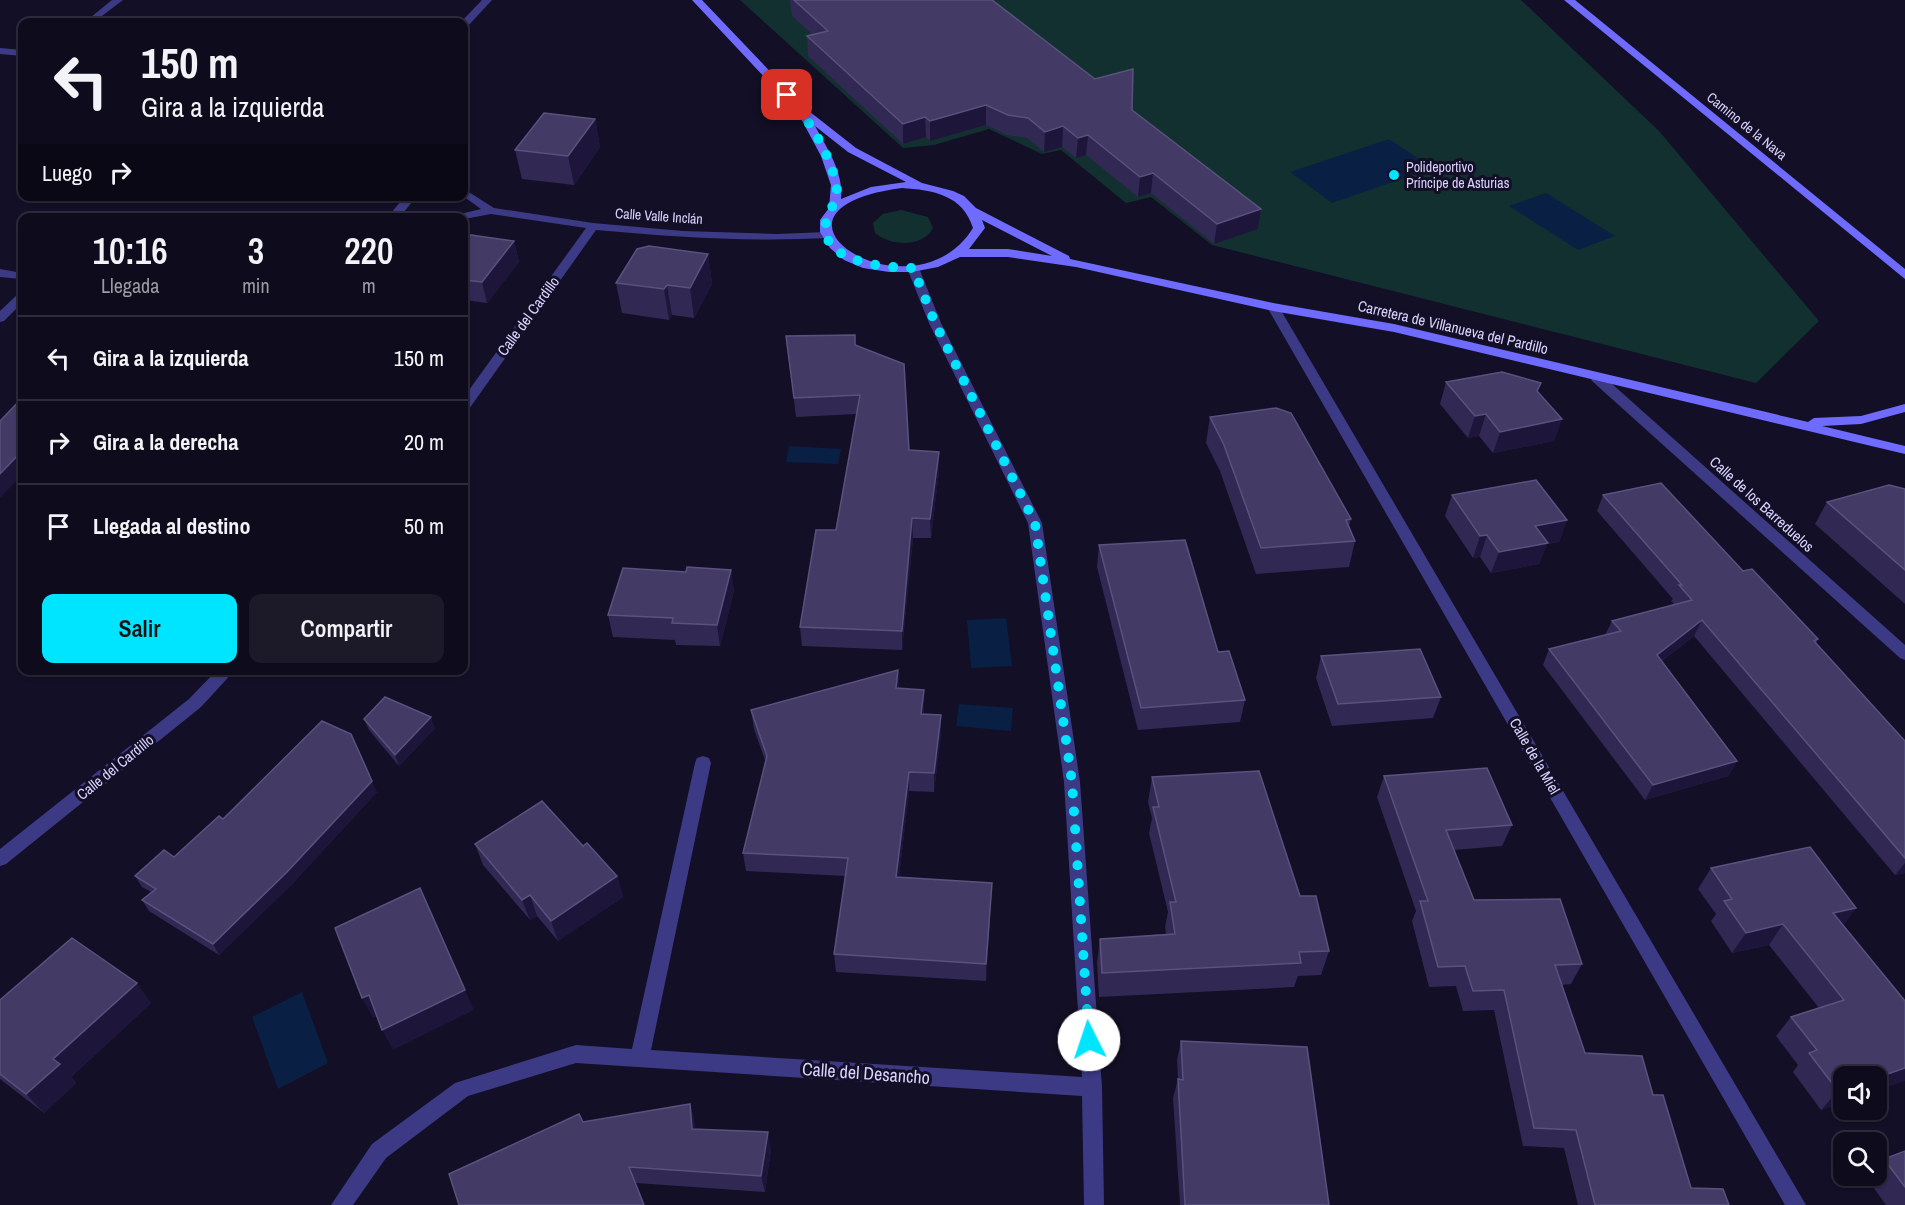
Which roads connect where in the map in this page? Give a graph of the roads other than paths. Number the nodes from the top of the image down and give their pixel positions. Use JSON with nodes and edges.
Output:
{"nodes":[{"id":1,"x":118,"y":0,"type":"edge"},
{"id":2,"x":487,"y":0,"type":"edge"},
{"id":3,"x":697,"y":0,"type":"edge"},
{"id":4,"x":1569,"y":0,"type":"edge"},
{"id":5,"x":94,"y":18,"type":"edge"},
{"id":6,"x":468,"y":21,"type":"edge"},
{"id":7,"x":0,"y":51,"type":"edge"},
{"id":8,"x":18,"y":53,"type":"edge"},
{"id":9,"x":801,"y":110,"type":"junction"},
{"id":10,"x":922,"y":186,"type":"junction"},
{"id":11,"x":468,"y":195,"type":"edge"},
{"id":12,"x":407,"y":201,"type":"edge"},
{"id":13,"x":834,"y":209,"type":"junction"},
{"id":14,"x":490,"y":211,"type":"junction"},
{"id":15,"x":973,"y":211,"type":"junction"},
{"id":16,"x":397,"y":213,"type":"edge"},
{"id":17,"x":468,"y":215,"type":"edge"},
{"id":18,"x":593,"y":226,"type":"junction"},
{"id":19,"x":826,"y":235,"type":"junction"},
{"id":20,"x":960,"y":253,"type":"junction"},
{"id":21,"x":1076,"y":263,"type":"junction"},
{"id":22,"x":913,"y":268,"type":"junction"},
{"id":23,"x":0,"y":273,"type":"edge"},
{"id":24,"x":18,"y":275,"type":"edge"},
{"id":25,"x":1905,"y":275,"type":"edge"},
{"id":26,"x":18,"y":301,"type":"edge"},
{"id":27,"x":1273,"y":307,"type":"junction"},
{"id":28,"x":0,"y":318,"type":"edge"},
{"id":29,"x":1597,"y":378,"type":"junction"},
{"id":30,"x":468,"y":400,"type":"edge"},
{"id":31,"x":1905,"y":408,"type":"edge"},
{"id":32,"x":1787,"y":421,"type":"junction"},
{"id":33,"x":1905,"y":450,"type":"edge"},
{"id":34,"x":1905,"y":654,"type":"edge"},
{"id":35,"x":221,"y":675,"type":"edge"},
{"id":36,"x":703,"y":763,"type":"dead end"},
{"id":37,"x":0,"y":859,"type":"edge"},
{"id":38,"x":640,"y":1058,"type":"junction"},
{"id":39,"x":1092,"y":1087,"type":"junction"},
{"id":40,"x":341,"y":1205,"type":"edge"},
{"id":41,"x":1094,"y":1205,"type":"edge"},
{"id":42,"x":1796,"y":1205,"type":"edge"}],
"edges":[{"from":1,"to":5,"type":"street"},
{"from":2,"to":6,"type":"street"},
{"from":3,"to":9,"type":"street"},
{"from":4,"to":25,"type":"street","name":"Camino de la Nava"},
{"from":7,"to":8,"type":"street"},
{"from":9,"to":10,"type":"street"},
{"from":9,"to":13,"type":"street"},
{"from":10,"to":13,"type":"street"},
{"from":10,"to":15,"type":"street"},
{"from":11,"to":14,"type":"street","name":"Calle Valle Inclán"},
{"from":12,"to":16,"type":"street"},
{"from":13,"to":19,"type":"street"},
{"from":14,"to":17,"type":"street","name":"Calle Valle Inclán"},
{"from":14,"to":18,"type":"street","name":"Calle Valle Inclán"},
{"from":15,"to":20,"type":"street"},
{"from":15,"to":21,"type":"street","name":"Carretera de Villanueva del Pardillo"},
{"from":18,"to":19,"type":"street","name":"Calle Valle Inclán"},
{"from":18,"to":30,"type":"street","name":"Calle del Cardillo"},
{"from":19,"to":22,"type":"street"},
{"from":20,"to":21,"type":"street","name":"Carretera de Villanueva del Pardillo"},
{"from":20,"to":22,"type":"street"},
{"from":21,"to":27,"type":"street","name":"Carretera de Villanueva del Pardillo"},
{"from":22,"to":39,"type":"street"},
{"from":23,"to":24,"type":"street"},
{"from":26,"to":28,"type":"street"},
{"from":27,"to":29,"type":"street","name":"Carretera de Villanueva del Pardillo"},
{"from":27,"to":42,"type":"street","name":"Calle de la Miel"},
{"from":29,"to":32,"type":"street","name":"Carretera de Villanueva del Pardillo"},
{"from":29,"to":34,"type":"street","name":"Calle de los Barreduelos"},
{"from":31,"to":32,"type":"street","name":"Carretera de Villanueva del Pardillo"},
{"from":32,"to":33,"type":"street","name":"Carretera de Villanueva del Pardillo"},
{"from":35,"to":37,"type":"street","name":"Calle del Cardillo"},
{"from":36,"to":38,"type":"street"},
{"from":38,"to":39,"type":"street","name":"Calle del Desancho"},
{"from":38,"to":40,"type":"street","name":"Calle del Desancho"},
{"from":39,"to":41,"type":"street"}]}
